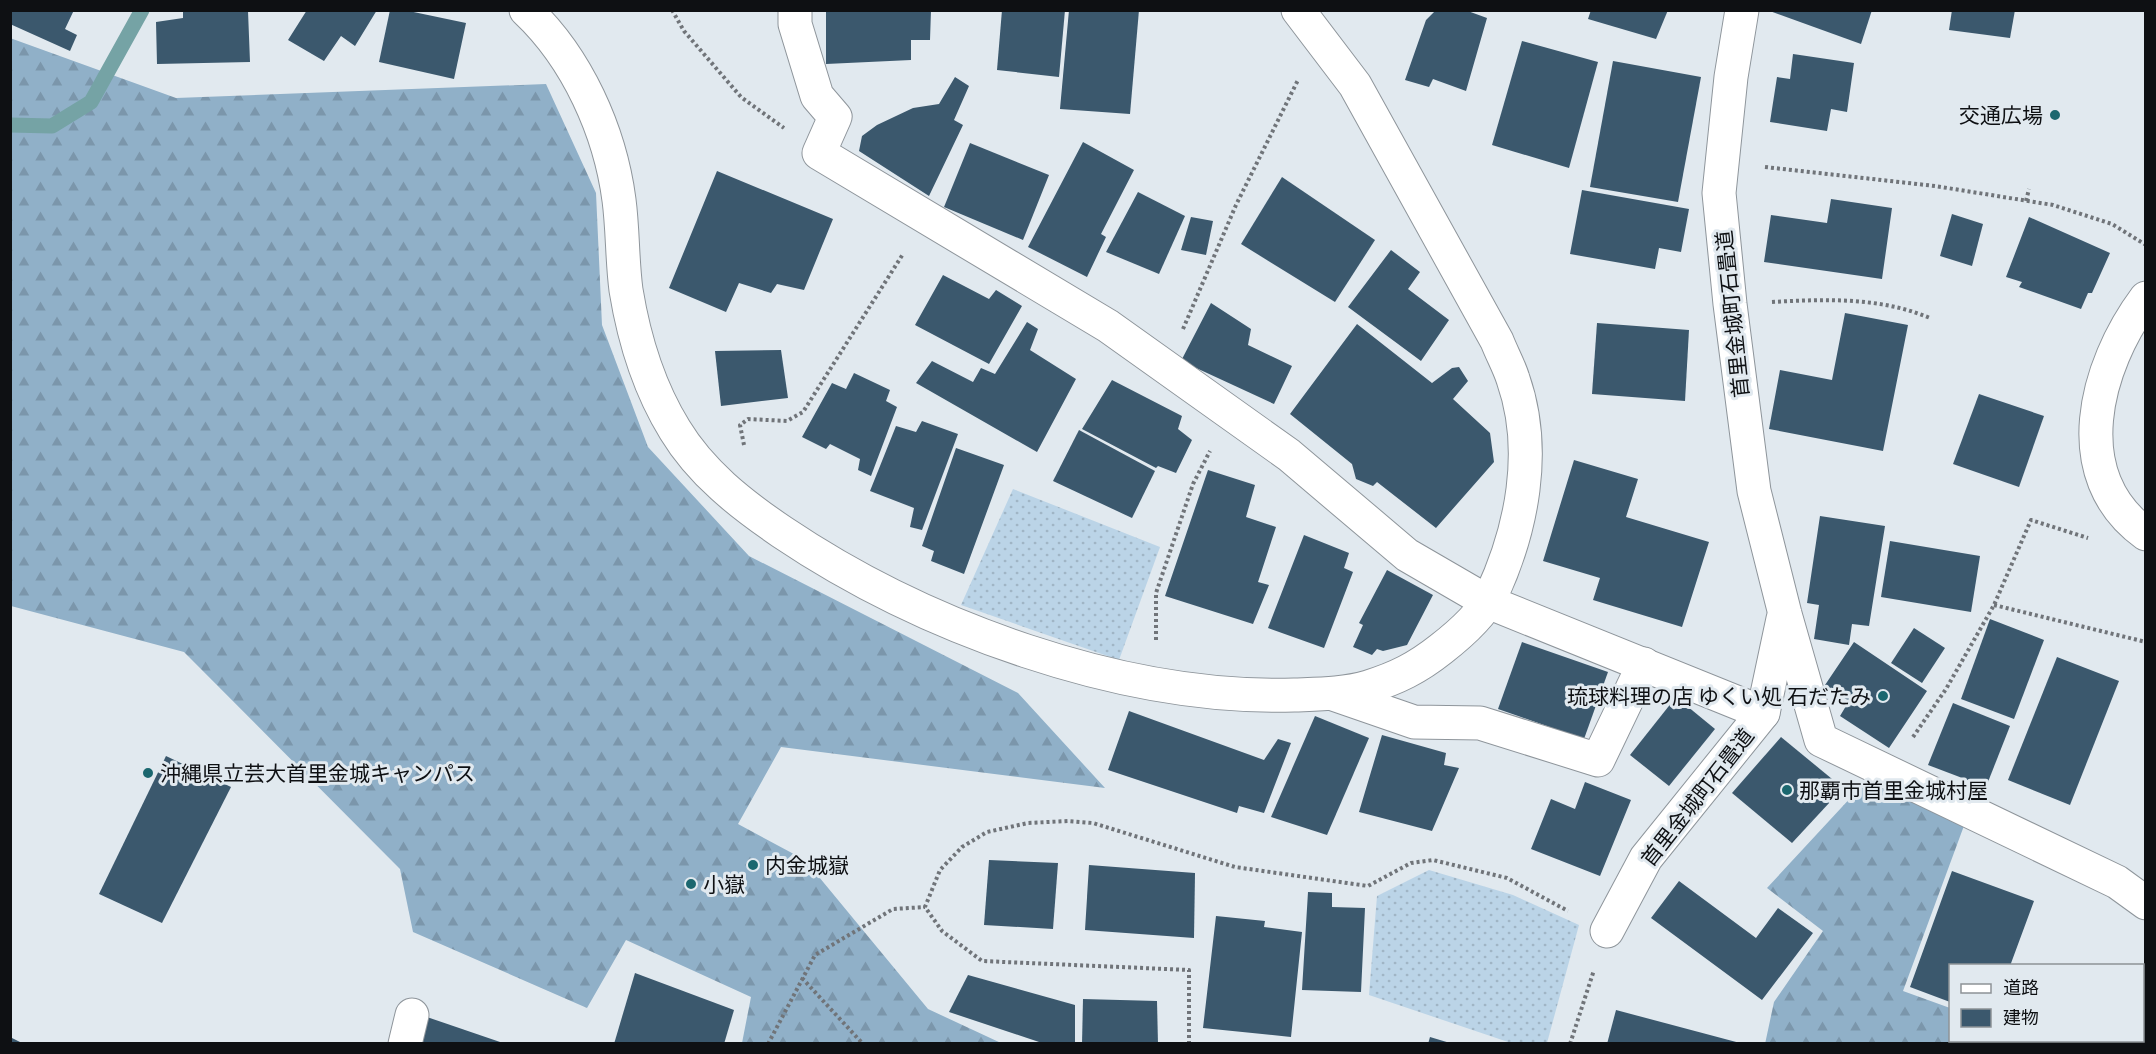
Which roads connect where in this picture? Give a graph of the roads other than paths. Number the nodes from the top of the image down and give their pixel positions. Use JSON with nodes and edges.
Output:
{"nodes":[{"id":1,"x":526,"y":10,"type":"edge"},
{"id":2,"x":795,"y":10,"type":"edge"},
{"id":3,"x":1299,"y":10,"type":"edge"},
{"id":4,"x":1742,"y":10,"type":"edge"},
{"id":5,"x":2145,"y":298,"type":"edge"},
{"id":6,"x":2145,"y":534,"type":"edge"},
{"id":7,"x":1488,"y":603,"type":"junction"},
{"id":8,"x":1785,"y":614,"type":"junction"},
{"id":9,"x":1644,"y":664,"type":"junction"},
{"id":10,"x":1332,"y":694,"type":"junction"},
{"id":11,"x":1763,"y":713,"type":"junction"},
{"id":12,"x":2145,"y":903,"type":"edge"},
{"id":13,"x":1607,"y":931,"type":"road end"}],
"edges":[{"from":1,"to":10,"type":"street"},
{"from":2,"to":7,"type":"street"},
{"from":3,"to":7,"type":"street"},
{"from":4,"to":8,"type":"street","name":"首里金城町石畳道"},
{"from":5,"to":6,"type":"street"},
{"from":7,"to":9,"type":"street"},
{"from":7,"to":10,"type":"street"},
{"from":8,"to":11,"type":"street","name":"首里金城町石畳道"},
{"from":8,"to":12,"type":"street","name":"首里金城町石畳道"},
{"from":9,"to":10,"type":"street"},
{"from":9,"to":11,"type":"street"},
{"from":11,"to":13,"type":"street","name":"首里金城町石畳道"}]}
